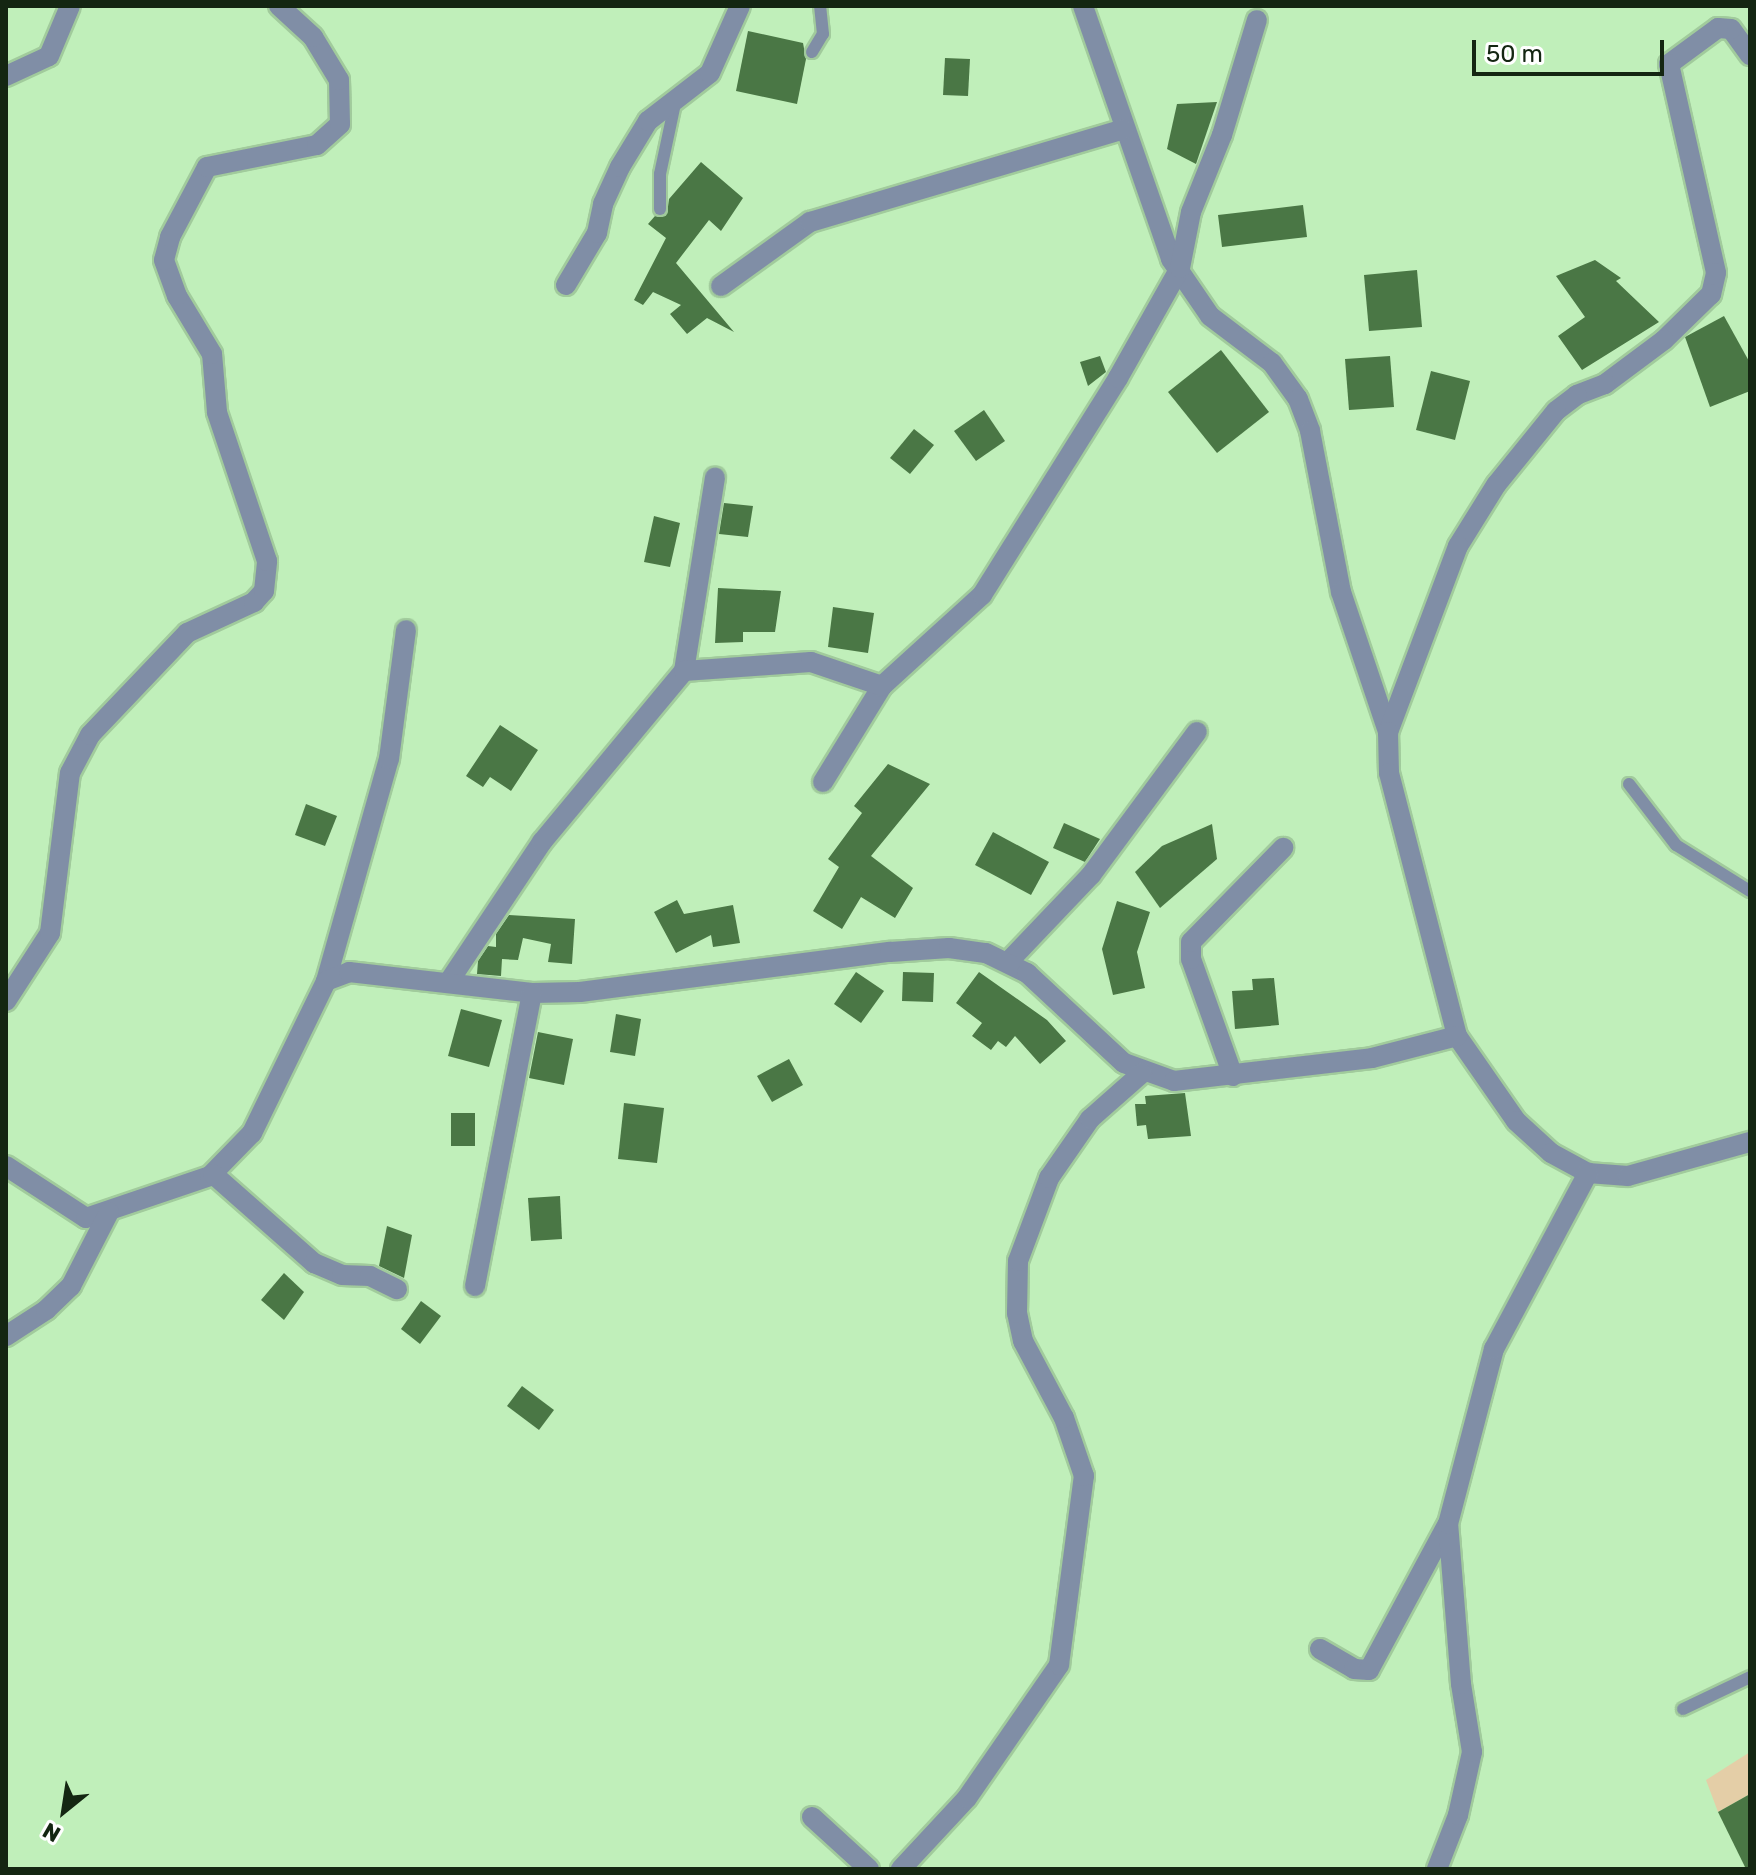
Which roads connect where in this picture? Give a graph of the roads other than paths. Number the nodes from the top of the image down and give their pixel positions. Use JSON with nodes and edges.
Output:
{"nodes":[{"id":1,"x":70,"y":6,"type":"edge"},
{"id":2,"x":279,"y":6,"type":"edge"},
{"id":3,"x":740,"y":6,"type":"edge"},
{"id":4,"x":820,"y":6,"type":"edge"},
{"id":5,"x":1083,"y":6,"type":"edge"},
{"id":6,"x":1257,"y":20,"type":"dead end"},
{"id":7,"x":812,"y":52,"type":"dead end"},
{"id":8,"x":1750,"y":55,"type":"edge"},
{"id":9,"x":6,"y":76,"type":"edge"},
{"id":10,"x":676,"y":99,"type":"junction"},
{"id":11,"x":1123,"y":129,"type":"junction"},
{"id":12,"x":660,"y":209,"type":"dead end"},
{"id":13,"x":1180,"y":268,"type":"junction"},
{"id":14,"x":566,"y":285,"type":"dead end"},
{"id":15,"x":721,"y":286,"type":"dead end"},
{"id":16,"x":715,"y":477,"type":"dead end"},
{"id":17,"x":406,"y":630,"type":"dead end"},
{"id":18,"x":684,"y":671,"type":"junction"},
{"id":19,"x":882,"y":686,"type":"junction"},
{"id":20,"x":1197,"y":732,"type":"dead end"},
{"id":21,"x":1388,"y":732,"type":"junction"},
{"id":22,"x":823,"y":782,"type":"dead end"},
{"id":23,"x":1629,"y":784,"type":"dead end"},
{"id":24,"x":1283,"y":848,"type":"dead end"},
{"id":25,"x":1750,"y":891,"type":"edge"},
{"id":26,"x":1009,"y":961,"type":"junction"},
{"id":27,"x":450,"y":980,"type":"junction"},
{"id":28,"x":326,"y":981,"type":"junction"},
{"id":29,"x":532,"y":993,"type":"junction"},
{"id":30,"x":6,"y":1001,"type":"edge"},
{"id":31,"x":1457,"y":1036,"type":"junction"},
{"id":32,"x":1142,"y":1073,"type":"junction"},
{"id":33,"x":1233,"y":1076,"type":"junction"},
{"id":34,"x":1750,"y":1142,"type":"edge"},
{"id":35,"x":6,"y":1166,"type":"edge"},
{"id":36,"x":1588,"y":1173,"type":"junction"},
{"id":37,"x":213,"y":1174,"type":"junction"},
{"id":38,"x":109,"y":1212,"type":"junction"},
{"id":39,"x":475,"y":1286,"type":"dead end"},
{"id":40,"x":397,"y":1289,"type":"dead end"},
{"id":41,"x":6,"y":1336,"type":"edge"},
{"id":42,"x":1448,"y":1524,"type":"junction"},
{"id":43,"x":1320,"y":1649,"type":"dead end"},
{"id":44,"x":1750,"y":1677,"type":"edge"},
{"id":45,"x":1683,"y":1709,"type":"dead end"},
{"id":46,"x":812,"y":1817,"type":"dead end"},
{"id":47,"x":869,"y":1869,"type":"edge"},
{"id":48,"x":901,"y":1869,"type":"edge"},
{"id":49,"x":1437,"y":1869,"type":"edge"}],
"edges":[{"from":1,"to":9,"type":"street"},
{"from":2,"to":30,"type":"street"},
{"from":3,"to":10,"type":"street"},
{"from":4,"to":7,"type":"lane"},
{"from":5,"to":11,"type":"street"},
{"from":6,"to":13,"type":"street"},
{"from":8,"to":21,"type":"street"},
{"from":10,"to":12,"type":"lane"},
{"from":10,"to":14,"type":"street"},
{"from":11,"to":13,"type":"street"},
{"from":11,"to":15,"type":"street"},
{"from":13,"to":19,"type":"street"},
{"from":13,"to":21,"type":"street"},
{"from":16,"to":18,"type":"street"},
{"from":17,"to":28,"type":"street"},
{"from":18,"to":19,"type":"street"},
{"from":18,"to":27,"type":"street"},
{"from":19,"to":22,"type":"street"},
{"from":20,"to":26,"type":"street"},
{"from":21,"to":31,"type":"street"},
{"from":23,"to":25,"type":"lane"},
{"from":24,"to":33,"type":"street"},
{"from":26,"to":29,"type":"street"},
{"from":26,"to":32,"type":"street"},
{"from":27,"to":28,"type":"street"},
{"from":27,"to":29,"type":"street"},
{"from":28,"to":37,"type":"street"},
{"from":29,"to":39,"type":"street"},
{"from":31,"to":33,"type":"street"},
{"from":31,"to":36,"type":"street"},
{"from":32,"to":33,"type":"street"},
{"from":32,"to":48,"type":"street"},
{"from":34,"to":36,"type":"street"},
{"from":35,"to":38,"type":"street"},
{"from":36,"to":42,"type":"street"},
{"from":37,"to":38,"type":"street"},
{"from":37,"to":40,"type":"street"},
{"from":38,"to":41,"type":"street"},
{"from":42,"to":43,"type":"street"},
{"from":42,"to":49,"type":"street"},
{"from":44,"to":45,"type":"lane"},
{"from":46,"to":47,"type":"street"}]}
